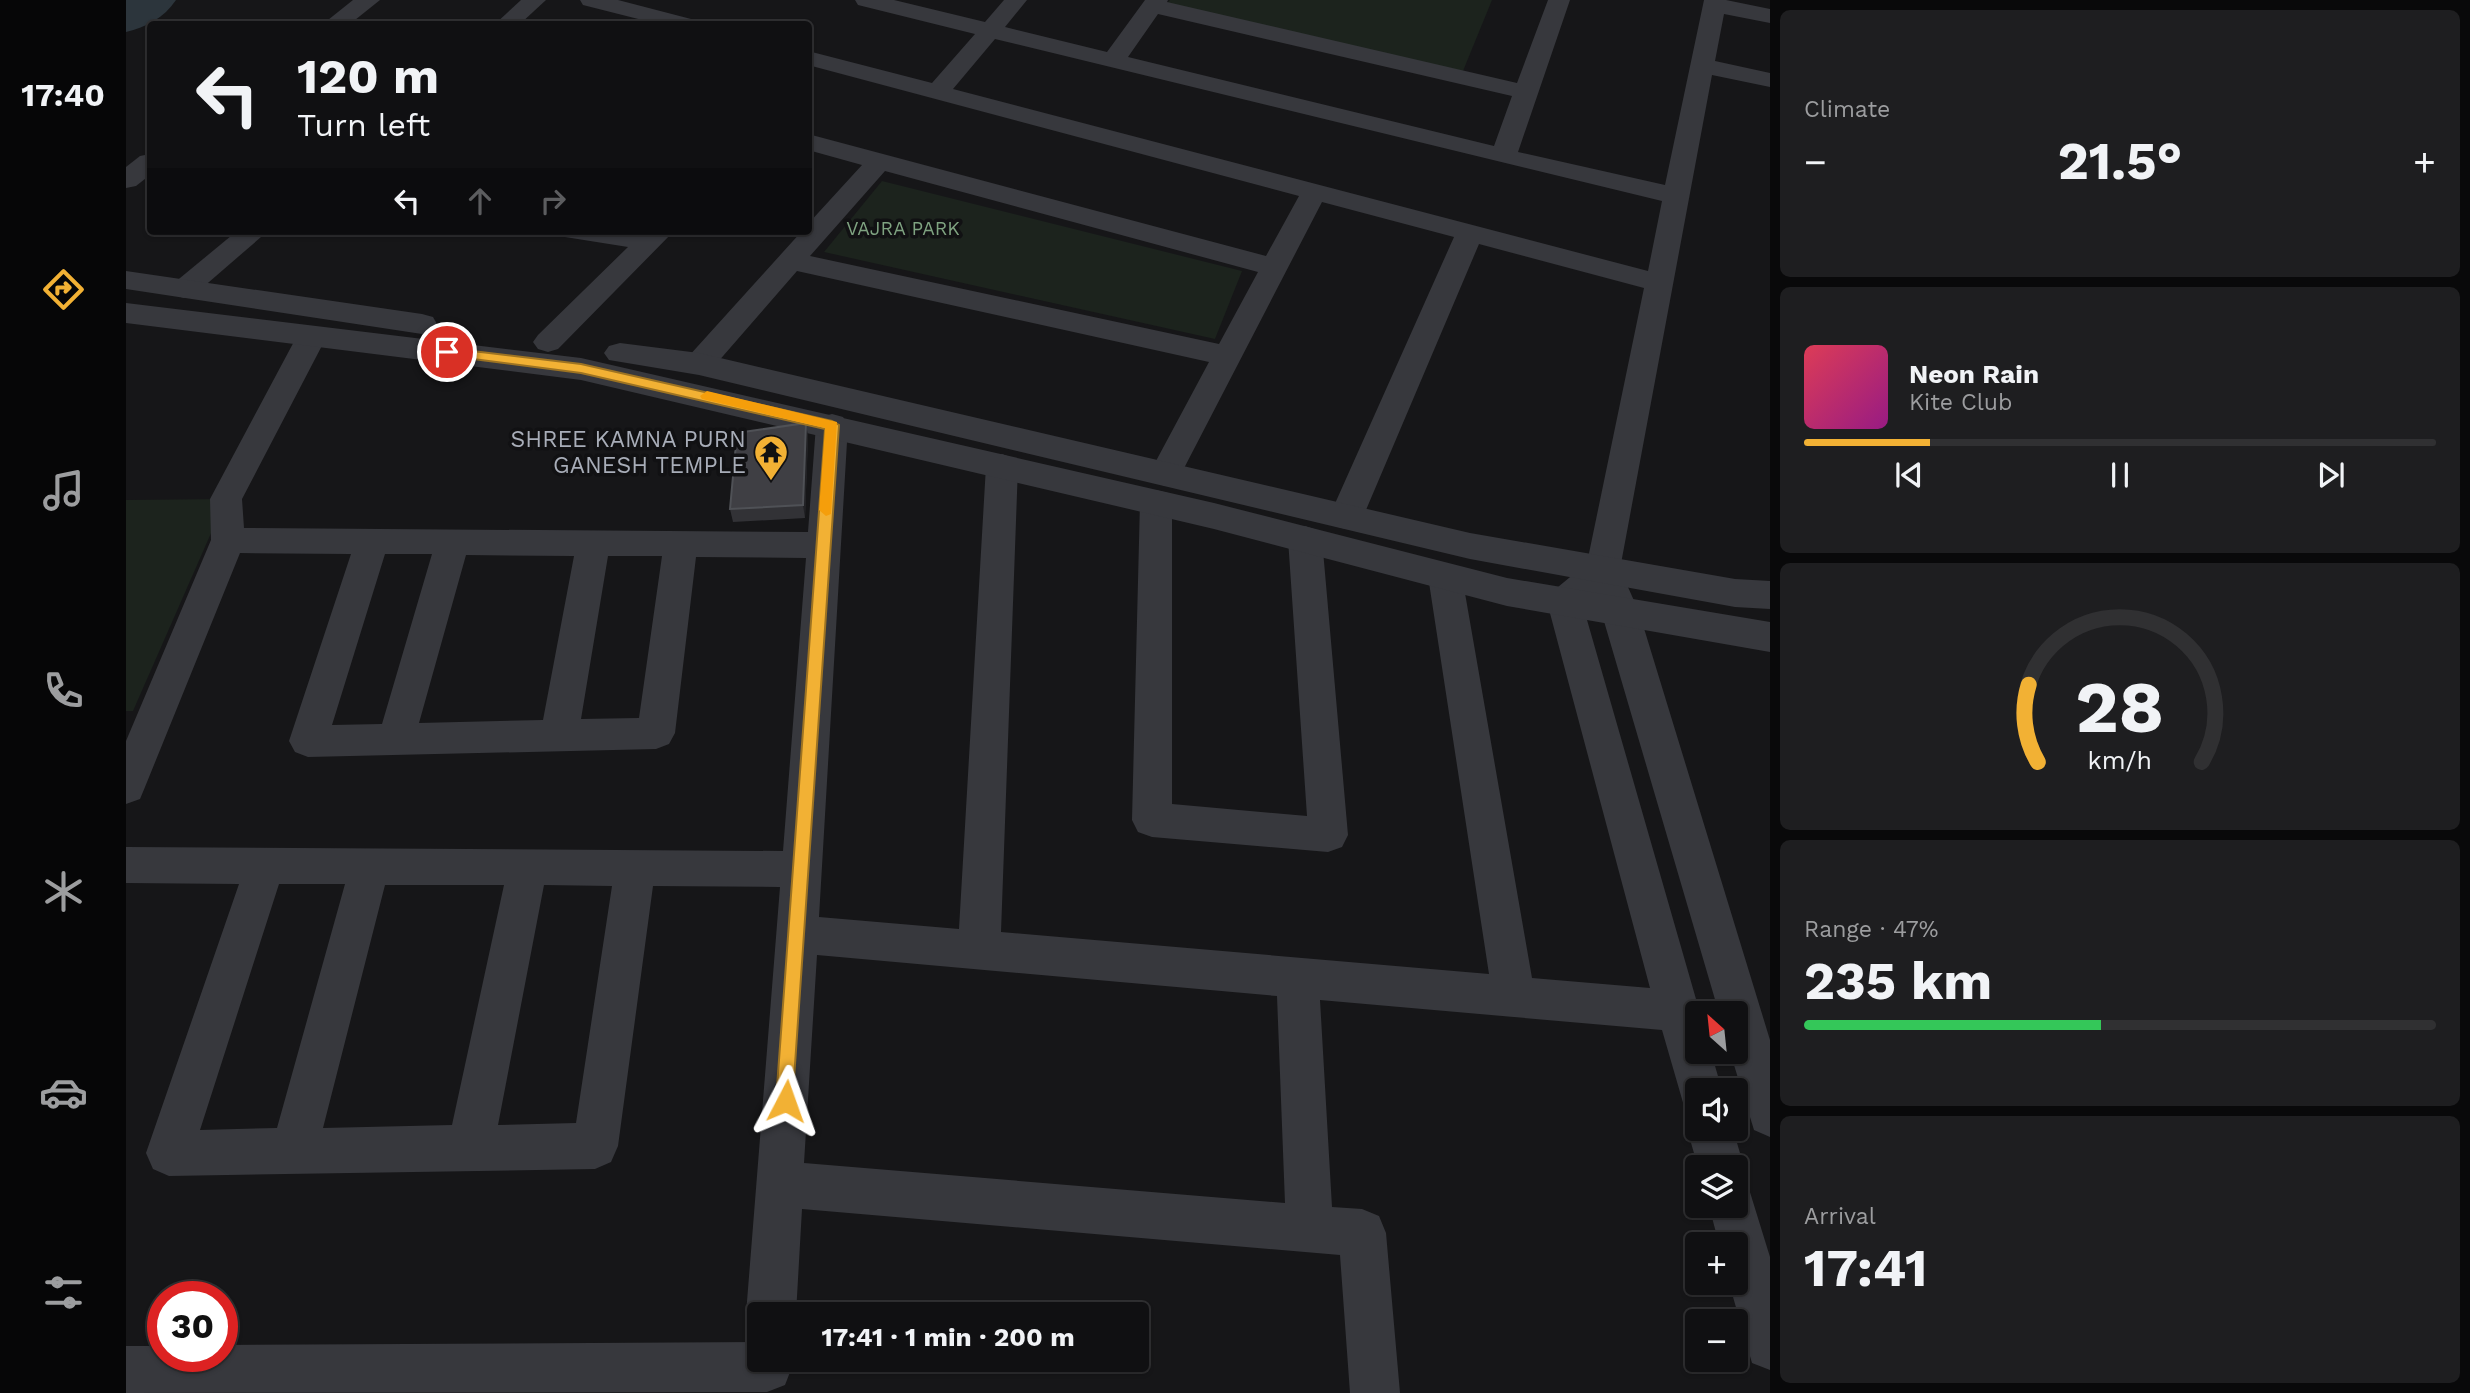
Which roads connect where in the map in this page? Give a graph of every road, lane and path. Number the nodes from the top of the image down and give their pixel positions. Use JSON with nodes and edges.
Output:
{"nodes":[{"id":1,"x":338,"y":0,"type":"edge"},
{"id":2,"x":368,"y":0,"type":"edge"},
{"id":3,"x":536,"y":0,"type":"edge"},
{"id":4,"x":591,"y":0,"type":"edge"},
{"id":5,"x":1016,"y":0,"type":"edge"},
{"id":6,"x":1559,"y":0,"type":"edge"},
{"id":7,"x":872,"y":1,"type":"edge"},
{"id":8,"x":1155,"y":3,"type":"edge"},
{"id":9,"x":1715,"y":3,"type":"edge"},
{"id":10,"x":1770,"y":16,"type":"edge"},
{"id":11,"x":325,"y":21,"type":"edge"},
{"id":12,"x":326,"y":21,"type":"edge"},
{"id":13,"x":510,"y":21,"type":"edge"},
{"id":14,"x":672,"y":21,"type":"edge"},
{"id":15,"x":989,"y":32,"type":"junction"},
{"id":16,"x":819,"y":60,"type":"edge"},
{"id":17,"x":1112,"y":62,"type":"junction"},
{"id":18,"x":1702,"y":66,"type":"junction"},
{"id":19,"x":1770,"y":80,"type":"edge"},
{"id":20,"x":937,"y":92,"type":"junction"},
{"id":21,"x":1526,"y":92,"type":"junction"},
{"id":22,"x":147,"y":138,"type":"edge"},
{"id":23,"x":812,"y":143,"type":"edge"},
{"id":24,"x":126,"y":154,"type":"edge"},
{"id":25,"x":1503,"y":156,"type":"junction"},
{"id":26,"x":879,"y":162,"type":"junction"},
{"id":27,"x":147,"y":164,"type":"edge"},
{"id":28,"x":126,"y":180,"type":"edge"},
{"id":29,"x":1314,"y":192,"type":"junction"},
{"id":30,"x":1677,"y":196,"type":"junction"},
{"id":31,"x":1470,"y":233,"type":"junction"},
{"id":32,"x":249,"y":235,"type":"edge"},
{"id":33,"x":655,"y":236,"type":"edge"},
{"id":34,"x":791,"y":261,"type":"junction"},
{"id":35,"x":1274,"y":268,"type":"junction"},
{"id":36,"x":126,"y":280,"type":"edge"},
{"id":37,"x":1660,"y":283,"type":"junction"},
{"id":38,"x":184,"y":289,"type":"junction"},
{"id":39,"x":126,"y":313,"type":"edge"},
{"id":40,"x":312,"y":336,"type":"junction"},
{"id":41,"x":548,"y":342,"type":"junction"},
{"id":42,"x":1228,"y":356,"type":"junction"},
{"id":43,"x":699,"y":364,"type":"junction"},
{"id":44,"x":832,"y":425,"type":"junction"},
{"id":45,"x":1002,"y":466,"type":"junction"},
{"id":46,"x":1161,"y":488,"type":"junction"},
{"id":47,"x":1346,"y":517,"type":"junction"},
{"id":48,"x":228,"y":540,"type":"junction"},
{"id":49,"x":1305,"y":540,"type":"junction"},
{"id":50,"x":372,"y":541,"type":"junction"},
{"id":51,"x":453,"y":541,"type":"junction"},
{"id":52,"x":593,"y":543,"type":"junction"},
{"id":53,"x":681,"y":544,"type":"junction"},
{"id":54,"x":824,"y":545,"type":"junction"},
{"id":55,"x":1603,"y":569,"type":"junction"},
{"id":56,"x":1445,"y":576,"type":"junction"},
{"id":57,"x":1770,"y":595,"type":"edge"},
{"id":58,"x":1564,"y":602,"type":"junction"},
{"id":59,"x":1621,"y":612,"type":"junction"},
{"id":60,"x":1770,"y":638,"type":"edge"},
{"id":61,"x":139,"y":722,"type":"edge"},
{"id":62,"x":559,"y":736,"type":"junction"},
{"id":63,"x":396,"y":739,"type":"junction"},
{"id":64,"x":126,"y":787,"type":"edge"},
{"id":65,"x":126,"y":864,"type":"edge"},
{"id":66,"x":265,"y":865,"type":"junction"},
{"id":67,"x":370,"y":866,"type":"junction"},
{"id":68,"x":528,"y":867,"type":"junction"},
{"id":69,"x":635,"y":868,"type":"junction"},
{"id":70,"x":802,"y":869,"type":"junction"},
{"id":71,"x":797,"y":934,"type":"junction"},
{"id":72,"x":979,"y":950,"type":"junction"},
{"id":73,"x":1297,"y":978,"type":"junction"},
{"id":74,"x":1514,"y":997,"type":"junction"},
{"id":75,"x":1754,"y":1009,"type":"edge"},
{"id":76,"x":1678,"y":1012,"type":"junction"},
{"id":77,"x":1697,"y":1078,"type":"edge"},
{"id":78,"x":1770,"y":1114,"type":"edge"},
{"id":79,"x":470,"y":1149,"type":"junction"},
{"id":80,"x":294,"y":1151,"type":"junction"},
{"id":81,"x":780,"y":1184,"type":"junction"},
{"id":82,"x":1734,"y":1218,"type":"edge"},
{"id":83,"x":1310,"y":1228,"type":"junction"},
{"id":84,"x":772,"y":1302,"type":"edge"},
{"id":85,"x":1770,"y":1345,"type":"edge"},
{"id":86,"x":767,"y":1373,"type":"edge"},
{"id":87,"x":154,"y":1378,"type":"edge"},
{"id":88,"x":472,"y":1381,"type":"edge"},
{"id":89,"x":1375,"y":1393,"type":"edge"}],
"edges":[{"from":1,"to":11,"type":"street"},
{"from":2,"to":12,"type":"street"},
{"from":3,"to":13,"type":"street"},
{"from":4,"to":14,"type":"street"},
{"from":5,"to":15,"type":"street"},
{"from":6,"to":21,"type":"street"},
{"from":7,"to":15,"type":"street"},
{"from":8,"to":17,"type":"street"},
{"from":8,"to":21,"type":"street"},
{"from":9,"to":10,"type":"street"},
{"from":9,"to":18,"type":"street"},
{"from":15,"to":17,"type":"street"},
{"from":15,"to":20,"type":"street"},
{"from":16,"to":20,"type":"street"},
{"from":17,"to":25,"type":"street"},
{"from":18,"to":19,"type":"street"},
{"from":18,"to":30,"type":"street"},
{"from":20,"to":29,"type":"street"},
{"from":21,"to":25,"type":"street"},
{"from":22,"to":24,"type":"street"},
{"from":23,"to":26,"type":"street"},
{"from":25,"to":30,"type":"street"},
{"from":26,"to":34,"type":"street"},
{"from":26,"to":35,"type":"street"},
{"from":27,"to":28,"type":"street"},
{"from":29,"to":31,"type":"street"},
{"from":29,"to":35,"type":"street"},
{"from":30,"to":37,"type":"street"},
{"from":31,"to":37,"type":"street"},
{"from":31,"to":47,"type":"street"},
{"from":32,"to":38,"type":"street"},
{"from":33,"to":41,"type":"street"},
{"from":34,"to":42,"type":"street"},
{"from":34,"to":43,"type":"street"},
{"from":35,"to":42,"type":"street"},
{"from":36,"to":38,"type":"street"},
{"from":37,"to":55,"type":"street"},
{"from":38,"to":41,"type":"street"},
{"from":39,"to":40,"type":"street"},
{"from":40,"to":44,"type":"street"},
{"from":40,"to":48,"type":"street"},
{"from":41,"to":43,"type":"street"},
{"from":42,"to":46,"type":"street"},
{"from":43,"to":46,"type":"street"},
{"from":44,"to":45,"type":"street"},
{"from":44,"to":54,"type":"street"},
{"from":45,"to":46,"type":"street"},
{"from":45,"to":72,"type":"street"},
{"from":46,"to":47,"type":"street"},
{"from":46,"to":49,"type":"street"},
{"from":46,"to":49,"type":"street"},
{"from":47,"to":55,"type":"street"},
{"from":48,"to":50,"type":"street"},
{"from":48,"to":61,"type":"street"},
{"from":49,"to":56,"type":"street"},
{"from":50,"to":51,"type":"street"},
{"from":50,"to":63,"type":"street"},
{"from":51,"to":52,"type":"street"},
{"from":51,"to":63,"type":"street"},
{"from":52,"to":53,"type":"street"},
{"from":52,"to":62,"type":"street"},
{"from":53,"to":54,"type":"street"},
{"from":53,"to":62,"type":"street"},
{"from":54,"to":70,"type":"street"},
{"from":55,"to":57,"type":"street"},
{"from":55,"to":58,"type":"street"},
{"from":55,"to":59,"type":"street"},
{"from":56,"to":58,"type":"street"},
{"from":56,"to":74,"type":"street"},
{"from":58,"to":59,"type":"street"},
{"from":58,"to":76,"type":"street"},
{"from":59,"to":60,"type":"street"},
{"from":59,"to":75,"type":"street"},
{"from":61,"to":64,"type":"street"},
{"from":62,"to":63,"type":"street"},
{"from":65,"to":66,"type":"street"},
{"from":66,"to":67,"type":"street"},
{"from":66,"to":80,"type":"street"},
{"from":67,"to":68,"type":"street"},
{"from":67,"to":80,"type":"street"},
{"from":68,"to":69,"type":"street"},
{"from":68,"to":79,"type":"street"},
{"from":69,"to":70,"type":"street"},
{"from":69,"to":79,"type":"street"},
{"from":70,"to":71,"type":"street"},
{"from":71,"to":72,"type":"street"},
{"from":71,"to":81,"type":"street"},
{"from":72,"to":73,"type":"street"},
{"from":73,"to":74,"type":"street"},
{"from":73,"to":83,"type":"street"},
{"from":74,"to":76,"type":"street"},
{"from":75,"to":78,"type":"street"},
{"from":76,"to":77,"type":"street"},
{"from":79,"to":80,"type":"street"},
{"from":81,"to":83,"type":"street"},
{"from":81,"to":84,"type":"street"},
{"from":82,"to":85,"type":"street"},
{"from":83,"to":89,"type":"street"},
{"from":86,"to":88,"type":"street"},
{"from":87,"to":88,"type":"street"}]}
